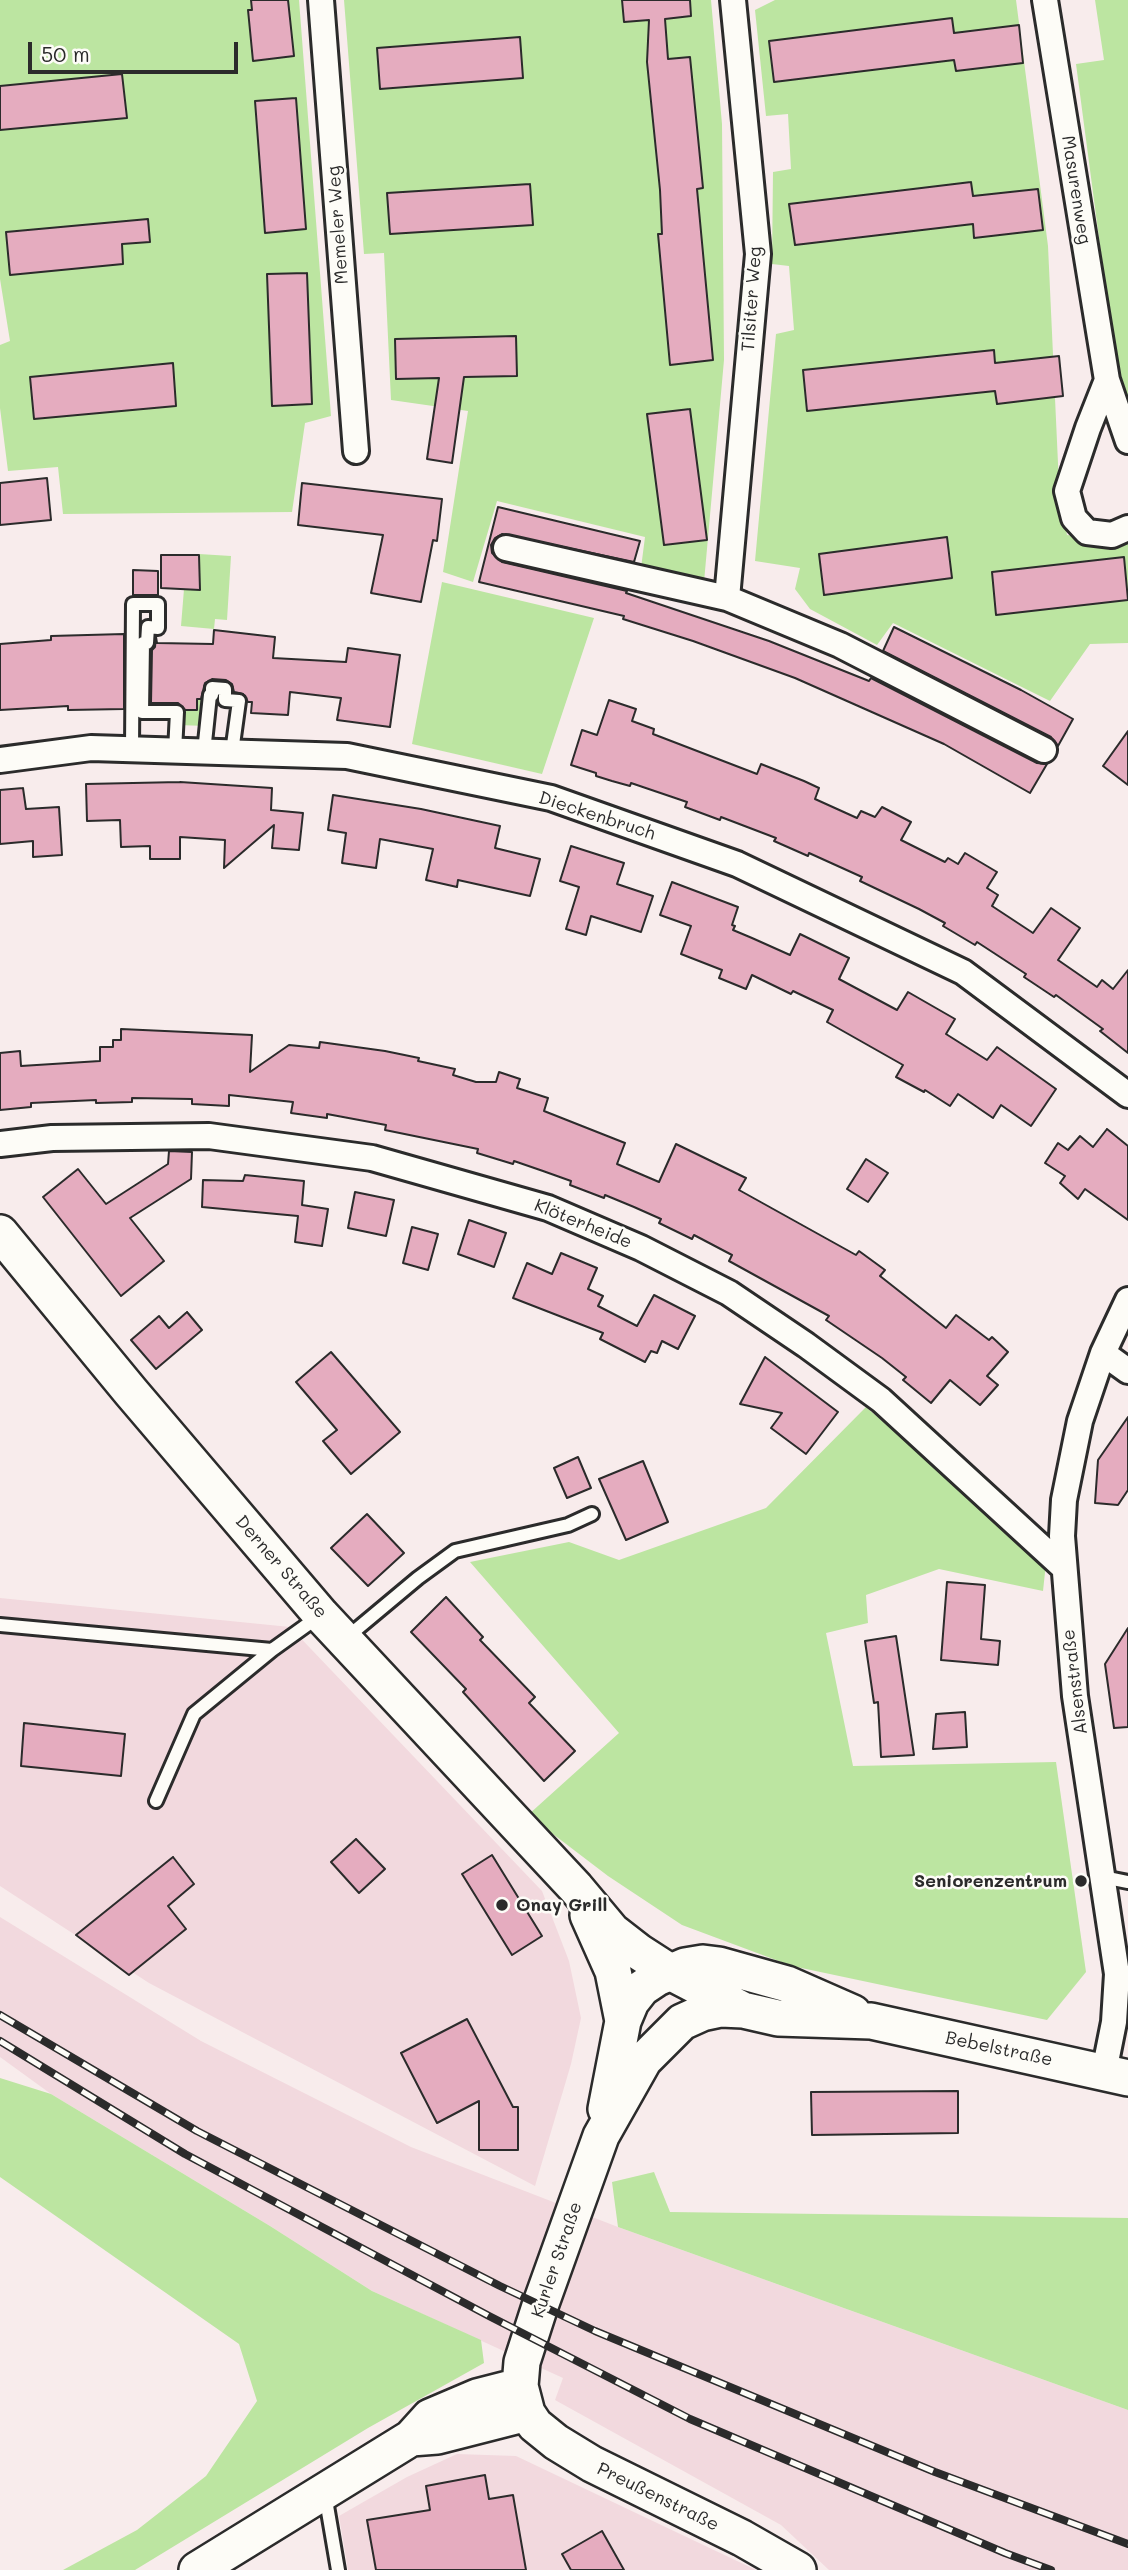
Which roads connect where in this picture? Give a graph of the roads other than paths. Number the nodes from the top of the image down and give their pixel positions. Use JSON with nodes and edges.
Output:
{"nodes":[{"id":1,"x":321,"y":0,"type":"edge"},
{"id":2,"x":733,"y":0,"type":"edge"},
{"id":3,"x":1045,"y":0,"type":"edge"},
{"id":4,"x":1107,"y":380,"type":"junction"},
{"id":5,"x":1128,"y":441,"type":"edge"},
{"id":6,"x":356,"y":451,"type":"dead end"},
{"id":7,"x":1128,"y":528,"type":"edge"},
{"id":8,"x":506,"y":548,"type":"dead end"},
{"id":9,"x":727,"y":598,"type":"junction"},
{"id":10,"x":132,"y":749,"type":"junction"},
{"id":11,"x":1044,"y":750,"type":"dead end"},
{"id":12,"x":175,"y":751,"type":"junction"},
{"id":13,"x":204,"y":752,"type":"junction"},
{"id":14,"x":232,"y":752,"type":"junction"},
{"id":15,"x":0,"y":760,"type":"edge"},
{"id":16,"x":1128,"y":1095,"type":"edge"},
{"id":17,"x":0,"y":1144,"type":"edge"},
{"id":18,"x":0,"y":1233,"type":"edge"},
{"id":19,"x":1128,"y":1300,"type":"edge"},
{"id":20,"x":1103,"y":1353,"type":"junction"},
{"id":21,"x":1128,"y":1371,"type":"edge"},
{"id":22,"x":592,"y":1514,"type":"dead end"},
{"id":23,"x":1063,"y":1567,"type":"junction"},
{"id":24,"x":0,"y":1625,"type":"edge"},
{"id":25,"x":333,"y":1627,"type":"junction"},
{"id":26,"x":272,"y":1650,"type":"junction"},
{"id":27,"x":156,"y":1801,"type":"dead end"},
{"id":28,"x":1103,"y":1877,"type":"junction"},
{"id":29,"x":1128,"y":1882,"type":"edge"},
{"id":30,"x":576,"y":1888,"type":"junction"},
{"id":31,"x":679,"y":1958,"type":"junction"},
{"id":32,"x":1122,"y":1992,"type":"edge"},
{"id":33,"x":743,"y":2010,"type":"junction"},
{"id":34,"x":623,"y":2021,"type":"junction"},
{"id":35,"x":871,"y":2021,"type":"junction"},
{"id":36,"x":644,"y":2060,"type":"junction"},
{"id":37,"x":1116,"y":2075,"type":"edge"},
{"id":38,"x":601,"y":2136,"type":"junction"},
{"id":39,"x":523,"y":2399,"type":"junction"},
{"id":40,"x":324,"y":2491,"type":"junction"},
{"id":41,"x":197,"y":2570,"type":"edge"},
{"id":42,"x":338,"y":2570,"type":"edge"},
{"id":43,"x":797,"y":2570,"type":"edge"}],
"edges":[{"from":1,"to":6,"type":"street","name":"Memeler Weg"},
{"from":2,"to":9,"type":"street","name":"Tilsiter Weg"},
{"from":3,"to":4,"type":"street","name":"Masurenweg"},
{"from":4,"to":5,"type":"street","name":"Masurenweg"},
{"from":4,"to":7,"type":"street"},
{"from":8,"to":9,"type":"street"},
{"from":9,"to":11,"type":"street"},
{"from":10,"to":12,"type":"street","name":"Dieckenbruch"},
{"from":10,"to":12,"type":"lane"},
{"from":10,"to":15,"type":"street","name":"Dieckenbruch"},
{"from":12,"to":13,"type":"street","name":"Dieckenbruch"},
{"from":13,"to":14,"type":"street","name":"Dieckenbruch"},
{"from":13,"to":14,"type":"lane"},
{"from":14,"to":16,"type":"street","name":"Dieckenbruch"},
{"from":17,"to":23,"type":"street","name":"Klöterheide"},
{"from":18,"to":25,"type":"main road","name":"Derner Straße"},
{"from":19,"to":20,"type":"street","name":"Alsenstraße"},
{"from":20,"to":21,"type":"street"},
{"from":20,"to":23,"type":"street","name":"Alsenstraße"},
{"from":22,"to":25,"type":"lane"},
{"from":23,"to":28,"type":"street","name":"Alsenstraße"},
{"from":24,"to":26,"type":"lane"},
{"from":25,"to":26,"type":"lane"},
{"from":25,"to":30,"type":"main road","name":"Derner Straße"},
{"from":26,"to":27,"type":"lane"},
{"from":28,"to":29,"type":"lane"},
{"from":28,"to":32,"type":"street","name":"Alsenstraße"},
{"from":30,"to":31,"type":"main road","name":"Derner Straße"},
{"from":30,"to":34,"type":"main road","name":"Derner Straße"},
{"from":31,"to":33,"type":"main road"},
{"from":31,"to":34,"type":"main road","name":"Kurler Straße"},
{"from":31,"to":35,"type":"main road","name":"Bebelstraße"},
{"from":31,"to":36,"type":"main road"},
{"from":32,"to":37,"type":"street","name":"Alsenstraße"},
{"from":33,"to":35,"type":"main road","name":"Bebelstraße"},
{"from":33,"to":36,"type":"main road","name":"Kurler Straße"},
{"from":34,"to":38,"type":"main road","name":"Kurler Straße"},
{"from":35,"to":37,"type":"main road","name":"Bebelstraße"},
{"from":36,"to":38,"type":"main road","name":"Kurler Straße"},
{"from":38,"to":39,"type":"main road","name":"Kurler Straße"},
{"from":39,"to":40,"type":"main road"},
{"from":39,"to":43,"type":"main road","name":"Preußenstraße"},
{"from":40,"to":41,"type":"main road"},
{"from":40,"to":42,"type":"lane"}]}
